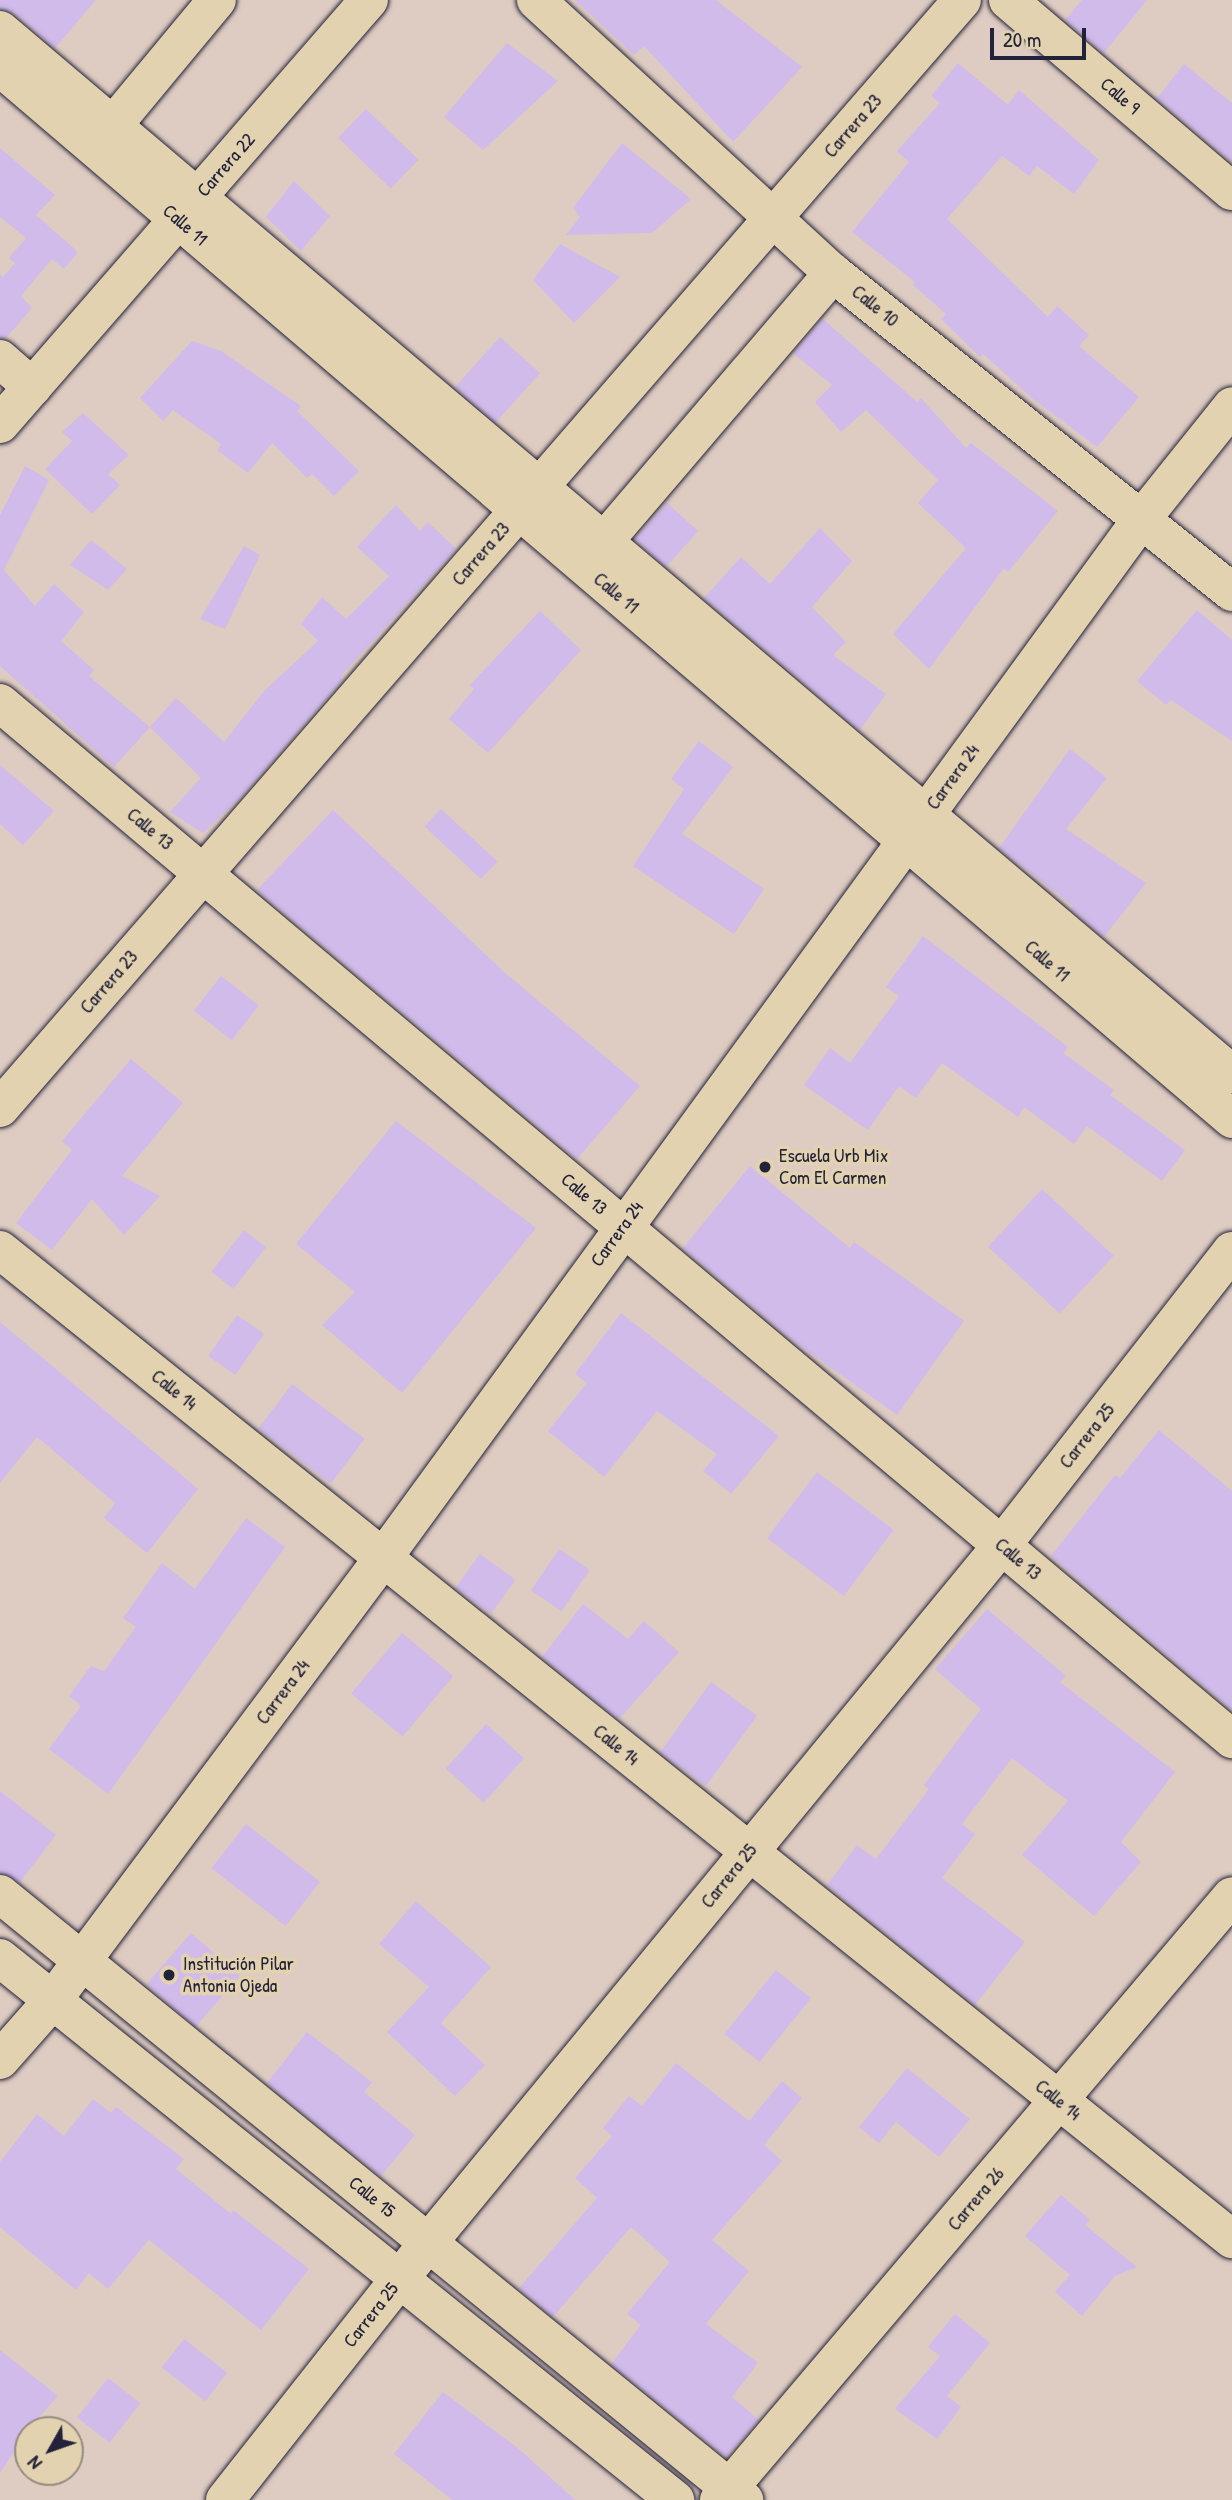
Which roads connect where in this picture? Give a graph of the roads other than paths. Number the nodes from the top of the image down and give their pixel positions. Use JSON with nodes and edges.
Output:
{"nodes":[{"id":1,"x":217,"y":0,"type":"edge"},
{"id":2,"x":369,"y":0,"type":"edge"},
{"id":3,"x":536,"y":0,"type":"edge"},
{"id":4,"x":962,"y":0,"type":"edge"},
{"id":5,"x":1008,"y":0,"type":"edge"},
{"id":6,"x":0,"y":30,"type":"edge"},
{"id":7,"x":0,"y":67,"type":"edge"},
{"id":8,"x":114,"y":124,"type":"junction"},
{"id":9,"x":1232,"y":191,"type":"edge"},
{"id":10,"x":190,"y":208,"type":"junction"},
{"id":11,"x":771,"y":220,"type":"junction"},
{"id":12,"x":833,"y":273,"type":"junction"},
{"id":13,"x":0,"y":359,"type":"edge"},
{"id":14,"x":32,"y":387,"type":"junction"},
{"id":15,"x":1232,"y":406,"type":"edge"},
{"id":16,"x":0,"y":424,"type":"edge"},
{"id":17,"x":530,"y":498,"type":"junction"},
{"id":18,"x":1140,"y":521,"type":"junction"},
{"id":19,"x":606,"y":539,"type":"junction"},
{"id":20,"x":1232,"y":592,"type":"edge"},
{"id":21,"x":0,"y":703,"type":"edge"},
{"id":22,"x":915,"y":828,"type":"junction"},
{"id":23,"x":203,"y":874,"type":"junction"},
{"id":24,"x":1232,"y":1074,"type":"edge"},
{"id":25,"x":0,"y":1108,"type":"edge"},
{"id":26,"x":1232,"y":1119,"type":"edge"},
{"id":27,"x":623,"y":1227,"type":"junction"},
{"id":28,"x":0,"y":1250,"type":"edge"},
{"id":29,"x":1232,"y":1251,"type":"edge"},
{"id":30,"x":1002,"y":1545,"type":"junction"},
{"id":31,"x":383,"y":1558,"type":"junction"},
{"id":32,"x":1232,"y":1739,"type":"edge"},
{"id":33,"x":750,"y":1852,"type":"junction"},
{"id":34,"x":0,"y":1894,"type":"edge"},
{"id":35,"x":1232,"y":1896,"type":"edge"},
{"id":36,"x":0,"y":1958,"type":"edge"},
{"id":37,"x":81,"y":1961,"type":"junction"},
{"id":38,"x":52,"y":2001,"type":"junction"},
{"id":39,"x":0,"y":2060,"type":"edge"},
{"id":40,"x":1059,"y":2101,"type":"junction"},
{"id":41,"x":1232,"y":2239,"type":"edge"},
{"id":42,"x":428,"y":2243,"type":"junction"},
{"id":43,"x":400,"y":2278,"type":"junction"},
{"id":44,"x":731,"y":2496,"type":"edge"},
{"id":45,"x":225,"y":2500,"type":"edge"},
{"id":46,"x":675,"y":2500,"type":"edge"}],
"edges":[{"from":1,"to":8,"type":"street"},
{"from":2,"to":10,"type":"street","name":"Carrera 22"},
{"from":3,"to":11,"type":"street","name":"Calle 10"},
{"from":4,"to":11,"type":"street","name":"Carrera 23"},
{"from":5,"to":9,"type":"street","name":"Calle 9"},
{"from":6,"to":8,"type":"street","name":"Calle 11"},
{"from":7,"to":10,"type":"street","name":"Calle 11"},
{"from":8,"to":10,"type":"street","name":"Calle 11"},
{"from":10,"to":14,"type":"street","name":"Carrera 22"},
{"from":10,"to":17,"type":"street","name":"Calle 11"},
{"from":11,"to":12,"type":"street","name":"Calle 10"},
{"from":11,"to":17,"type":"street","name":"Carrera 23"},
{"from":12,"to":18,"type":"street","name":"Calle 10"},
{"from":12,"to":19,"type":"street"},
{"from":13,"to":14,"type":"street"},
{"from":14,"to":16,"type":"street","name":"Carrera 22"},
{"from":15,"to":18,"type":"street","name":"Carrera 24"},
{"from":17,"to":19,"type":"street","name":"Calle 11"},
{"from":17,"to":22,"type":"street","name":"Calle 11"},
{"from":17,"to":23,"type":"street","name":"Carrera 23"},
{"from":18,"to":20,"type":"street","name":"Calle 10"},
{"from":18,"to":22,"type":"street","name":"Carrera 24"},
{"from":19,"to":22,"type":"street","name":"Calle 11"},
{"from":21,"to":23,"type":"street","name":"Calle 13"},
{"from":22,"to":24,"type":"street","name":"Calle 11"},
{"from":22,"to":26,"type":"street","name":"Calle 11"},
{"from":22,"to":27,"type":"street","name":"Carrera 24"},
{"from":23,"to":25,"type":"street","name":"Carrera 23"},
{"from":23,"to":27,"type":"street","name":"Calle 13"},
{"from":27,"to":30,"type":"street","name":"Calle 13"},
{"from":27,"to":31,"type":"street","name":"Carrera 24"},
{"from":28,"to":31,"type":"street","name":"Calle 14"},
{"from":29,"to":30,"type":"street","name":"Carrera 25"},
{"from":30,"to":32,"type":"street","name":"Calle 13"},
{"from":30,"to":33,"type":"street","name":"Carrera 25"},
{"from":31,"to":33,"type":"street","name":"Calle 14"},
{"from":31,"to":37,"type":"street","name":"Carrera 24"},
{"from":33,"to":40,"type":"street","name":"Calle 14"},
{"from":33,"to":42,"type":"street","name":"Carrera 25"},
{"from":34,"to":37,"type":"street","name":"Calle 15"},
{"from":35,"to":40,"type":"street","name":"Carrera 26"},
{"from":36,"to":38,"type":"street"},
{"from":37,"to":38,"type":"street","name":"Carrera 24"},
{"from":37,"to":42,"type":"street","name":"Calle 15"},
{"from":38,"to":39,"type":"street","name":"Carrera 24"},
{"from":38,"to":43,"type":"street"},
{"from":40,"to":41,"type":"street","name":"Calle 14"},
{"from":40,"to":44,"type":"street","name":"Carrera 26"},
{"from":42,"to":43,"type":"street","name":"Carrera 25"},
{"from":42,"to":44,"type":"street","name":"Calle 15"},
{"from":43,"to":45,"type":"street","name":"Carrera 25"},
{"from":43,"to":46,"type":"street"}]}
